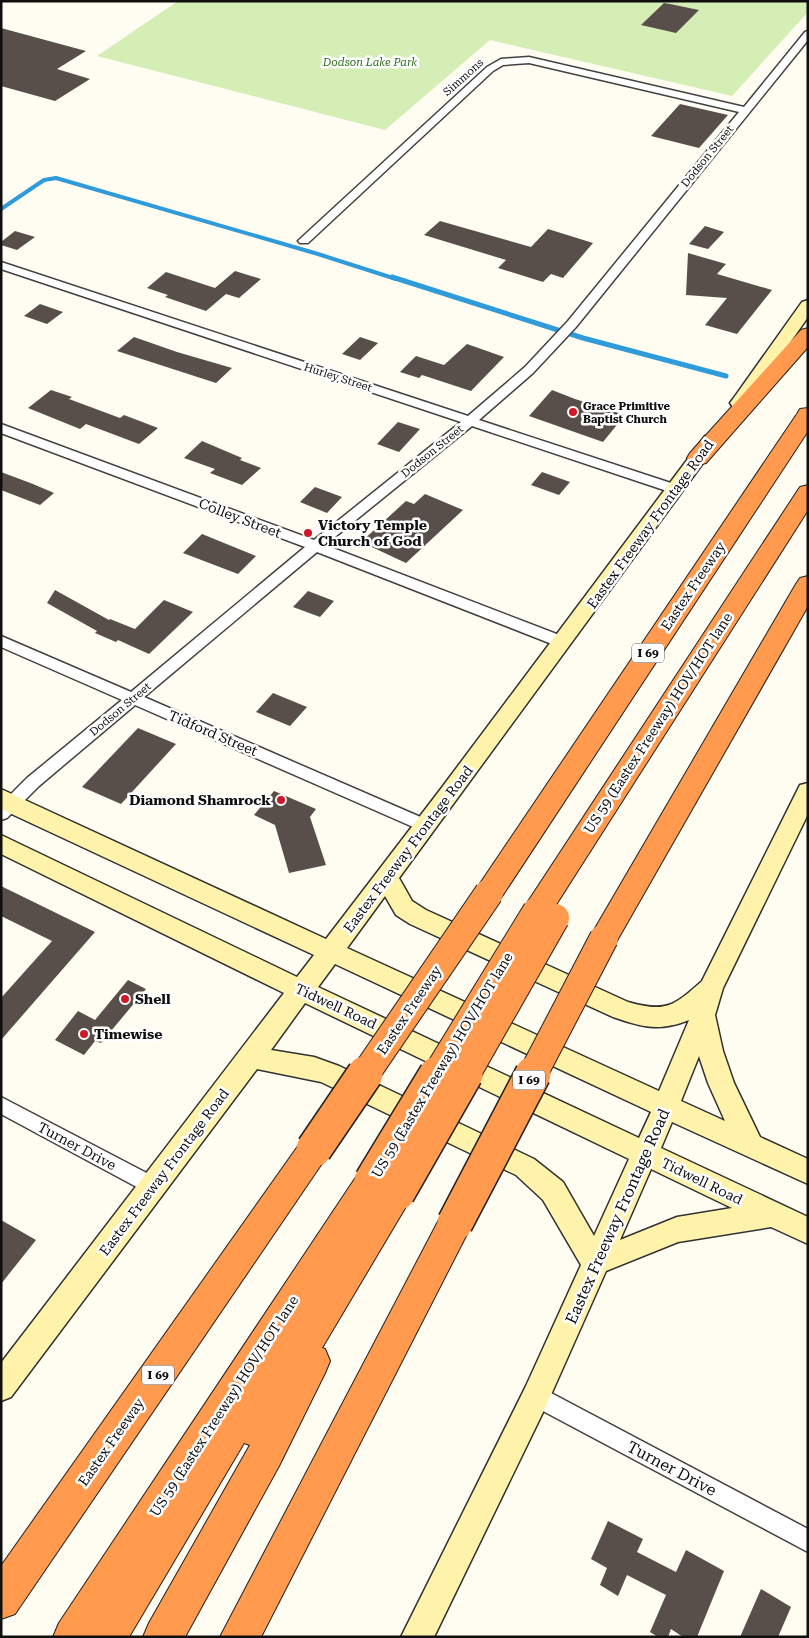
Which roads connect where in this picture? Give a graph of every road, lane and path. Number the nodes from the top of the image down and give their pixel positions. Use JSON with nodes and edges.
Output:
{"nodes":[{"id":1,"x":808,"y":34,"type":"edge"},
{"id":2,"x":745,"y":110,"type":"junction"},
{"id":3,"x":304,"y":241,"type":"dead end"},
{"id":4,"x":1,"y":265,"type":"edge"},
{"id":5,"x":808,"y":306,"type":"edge"},
{"id":6,"x":572,"y":324,"type":"joint"},
{"id":7,"x":808,"y":334,"type":"edge"},
{"id":8,"x":808,"y":414,"type":"edge"},
{"id":9,"x":470,"y":421,"type":"junction"},
{"id":10,"x":1,"y":428,"type":"edge"},
{"id":11,"x":698,"y":458,"type":"junction"},
{"id":12,"x":675,"y":489,"type":"junction"},
{"id":13,"x":808,"y":492,"type":"edge"},
{"id":14,"x":314,"y":546,"type":"junction"},
{"id":15,"x":808,"y":584,"type":"edge"},
{"id":16,"x":1,"y":641,"type":"edge"},
{"id":17,"x":562,"y":642,"type":"junction"},
{"id":18,"x":134,"y":698,"type":"junction"},
{"id":19,"x":808,"y":791,"type":"edge"},
{"id":20,"x":5,"y":805,"type":"edge"},
{"id":21,"x":426,"y":826,"type":"junction"},
{"id":22,"x":1,"y":844,"type":"edge"},
{"id":23,"x":387,"y":878,"type":"junction"},
{"id":24,"x":331,"y":952,"type":"junction"},
{"id":25,"x":711,"y":988,"type":"junction"},
{"id":26,"x":302,"y":990,"type":"junction"},
{"id":27,"x":703,"y":1015,"type":"junction"},
{"id":28,"x":251,"y":1057,"type":"junction"},
{"id":29,"x":1,"y":1105,"type":"edge"},
{"id":30,"x":666,"y":1106,"type":"junction"},
{"id":31,"x":752,"y":1146,"type":"junction"},
{"id":32,"x":645,"y":1154,"type":"junction"},
{"id":33,"x":808,"y":1172,"type":"edge"},
{"id":34,"x":153,"y":1186,"type":"junction"},
{"id":35,"x":384,"y":1187,"type":"junction"},
{"id":36,"x":772,"y":1214,"type":"junction"},
{"id":37,"x":808,"y":1231,"type":"edge"},
{"id":38,"x":594,"y":1262,"type":"junction"},
{"id":39,"x":1,"y":1387,"type":"edge"},
{"id":40,"x":536,"y":1396,"type":"junction"},
{"id":41,"x":808,"y":1541,"type":"edge"},
{"id":42,"x":1,"y":1600,"type":"edge"},
{"id":43,"x":73,"y":1637,"type":"edge"},
{"id":44,"x":107,"y":1637,"type":"edge"},
{"id":45,"x":126,"y":1637,"type":"edge"},
{"id":46,"x":163,"y":1637,"type":"edge"},
{"id":47,"x":240,"y":1637,"type":"edge"},
{"id":48,"x":417,"y":1637,"type":"edge"}],
"edges":[{"from":1,"to":2,"type":"street","name":"Dodson Street"},
{"from":2,"to":3,"type":"street","name":"Simmons"},
{"from":2,"to":6,"type":"street","name":"Dodson Street"},
{"from":4,"to":9,"type":"street","name":"Hurley Street"},
{"from":5,"to":11,"type":"main road","name":"Eastex Freeway Frontage Road"},
{"from":6,"to":9,"type":"street","name":"Dodson Street"},
{"from":7,"to":11,"type":"highway"},
{"from":8,"to":42,"type":"highway","name":"Eastex Freeway","number":"I 69","bridge":true},
{"from":9,"to":12,"type":"street","name":"Hurley Street"},
{"from":9,"to":14,"type":"street","name":"Dodson Street"},
{"from":10,"to":14,"type":"street","name":"Colley Street"},
{"from":11,"to":12,"type":"main road","name":"Eastex Freeway Frontage Road"},
{"from":12,"to":17,"type":"main road","name":"Eastex Freeway Frontage Road"},
{"from":13,"to":35,"type":"highway","name":"US 59 (Eastex Freeway) HOV/HOT lane","bridge":true},
{"from":14,"to":17,"type":"street","name":"Colley Street"},
{"from":14,"to":18,"type":"street","name":"Dodson Street"},
{"from":15,"to":47,"type":"highway","number":"I 69","bridge":true},
{"from":16,"to":18,"type":"street","name":"Tidford Street"},
{"from":17,"to":21,"type":"main road","name":"Eastex Freeway Frontage Road"},
{"from":18,"to":20,"type":"street","name":"Dodson Street"},
{"from":18,"to":21,"type":"street","name":"Tidford Street"},
{"from":19,"to":25,"type":"main road","name":"Eastex Freeway Frontage Road"},
{"from":20,"to":24,"type":"main road"},
{"from":21,"to":23,"type":"main road","name":"Eastex Freeway Frontage Road"},
{"from":22,"to":26,"type":"main road","name":"Tidwell Road"},
{"from":23,"to":24,"type":"main road","name":"Eastex Freeway Frontage Road"},
{"from":23,"to":25,"type":"main road"},
{"from":24,"to":26,"type":"main road","name":"Eastex Freeway Frontage Road"},
{"from":24,"to":30,"type":"main road"},
{"from":25,"to":27,"type":"main road","name":"Eastex Freeway Frontage Road"},
{"from":26,"to":28,"type":"main road","name":"Eastex Freeway Frontage Road"},
{"from":26,"to":32,"type":"main road","name":"Tidwell Road"},
{"from":27,"to":30,"type":"main road","name":"Eastex Freeway Frontage Road"},
{"from":27,"to":31,"type":"main road"},
{"from":28,"to":34,"type":"main road","name":"Eastex Freeway Frontage Road"},
{"from":28,"to":38,"type":"main road"},
{"from":29,"to":34,"type":"street","name":"Turner Drive"},
{"from":30,"to":31,"type":"main road"},
{"from":30,"to":32,"type":"main road","name":"Eastex Freeway Frontage Road"},
{"from":31,"to":33,"type":"main road"},
{"from":32,"to":36,"type":"main road","name":"Tidwell Road"},
{"from":32,"to":38,"type":"main road","name":"Eastex Freeway Frontage Road"},
{"from":34,"to":39,"type":"main road","name":"Eastex Freeway Frontage Road"},
{"from":35,"to":43,"type":"highway","name":"US 59 (Eastex Freeway) HOV/HOT lane"},
{"from":35,"to":44,"type":"highway"},
{"from":35,"to":45,"type":"highway"},
{"from":35,"to":46,"type":"highway"},
{"from":36,"to":37,"type":"main road","name":"Tidwell Road"},
{"from":36,"to":38,"type":"main road"},
{"from":38,"to":40,"type":"main road","name":"Eastex Freeway Frontage Road"},
{"from":40,"to":41,"type":"street","name":"Turner Drive"},
{"from":40,"to":48,"type":"main road","name":"Eastex Freeway Frontage Road"}]}
